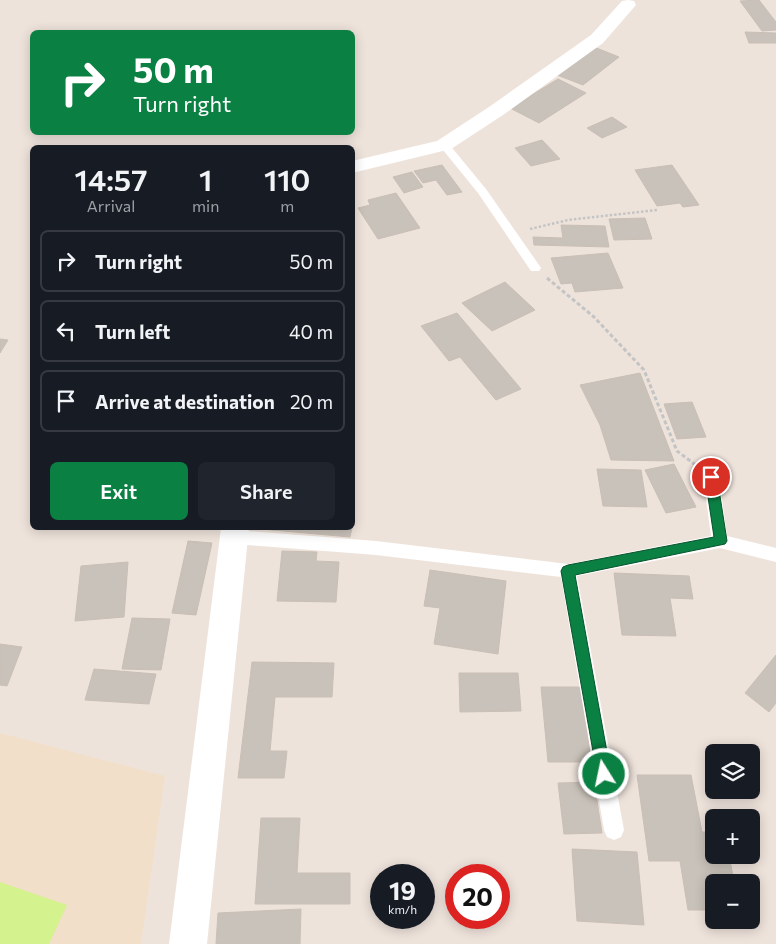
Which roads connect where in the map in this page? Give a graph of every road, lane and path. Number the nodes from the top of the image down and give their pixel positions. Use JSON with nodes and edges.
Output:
{"nodes":[{"id":1,"x":628,"y":5,"type":"dead end"},
{"id":2,"x":444,"y":144,"type":"junction"},
{"id":3,"x":355,"y":165,"type":"edge"},
{"id":4,"x":657,"y":210,"type":"dead end"},
{"id":5,"x":510,"y":234,"type":"junction"},
{"id":6,"x":535,"y":268,"type":"joint"},
{"id":7,"x":711,"y":477,"type":"joint"},
{"id":8,"x":235,"y":532,"type":"edge"},
{"id":9,"x":720,"y":541,"type":"junction"},
{"id":10,"x":776,"y":555,"type":"edge"},
{"id":11,"x":568,"y":571,"type":"junction"},
{"id":12,"x":614,"y":830,"type":"dead end"},
{"id":13,"x":188,"y":944,"type":"edge"}],
"edges":[{"from":1,"to":2,"type":"street"},
{"from":2,"to":3,"type":"street"},
{"from":2,"to":5,"type":"lane"},
{"from":4,"to":5,"type":"path"},
{"from":5,"to":6,"type":"lane"},
{"from":6,"to":7,"type":"path"},
{"from":7,"to":9,"type":"lane"},
{"from":8,"to":11,"type":"lane"},
{"from":8,"to":13,"type":"street"},
{"from":9,"to":10,"type":"lane"},
{"from":9,"to":11,"type":"lane"},
{"from":11,"to":12,"type":"lane"}]}
